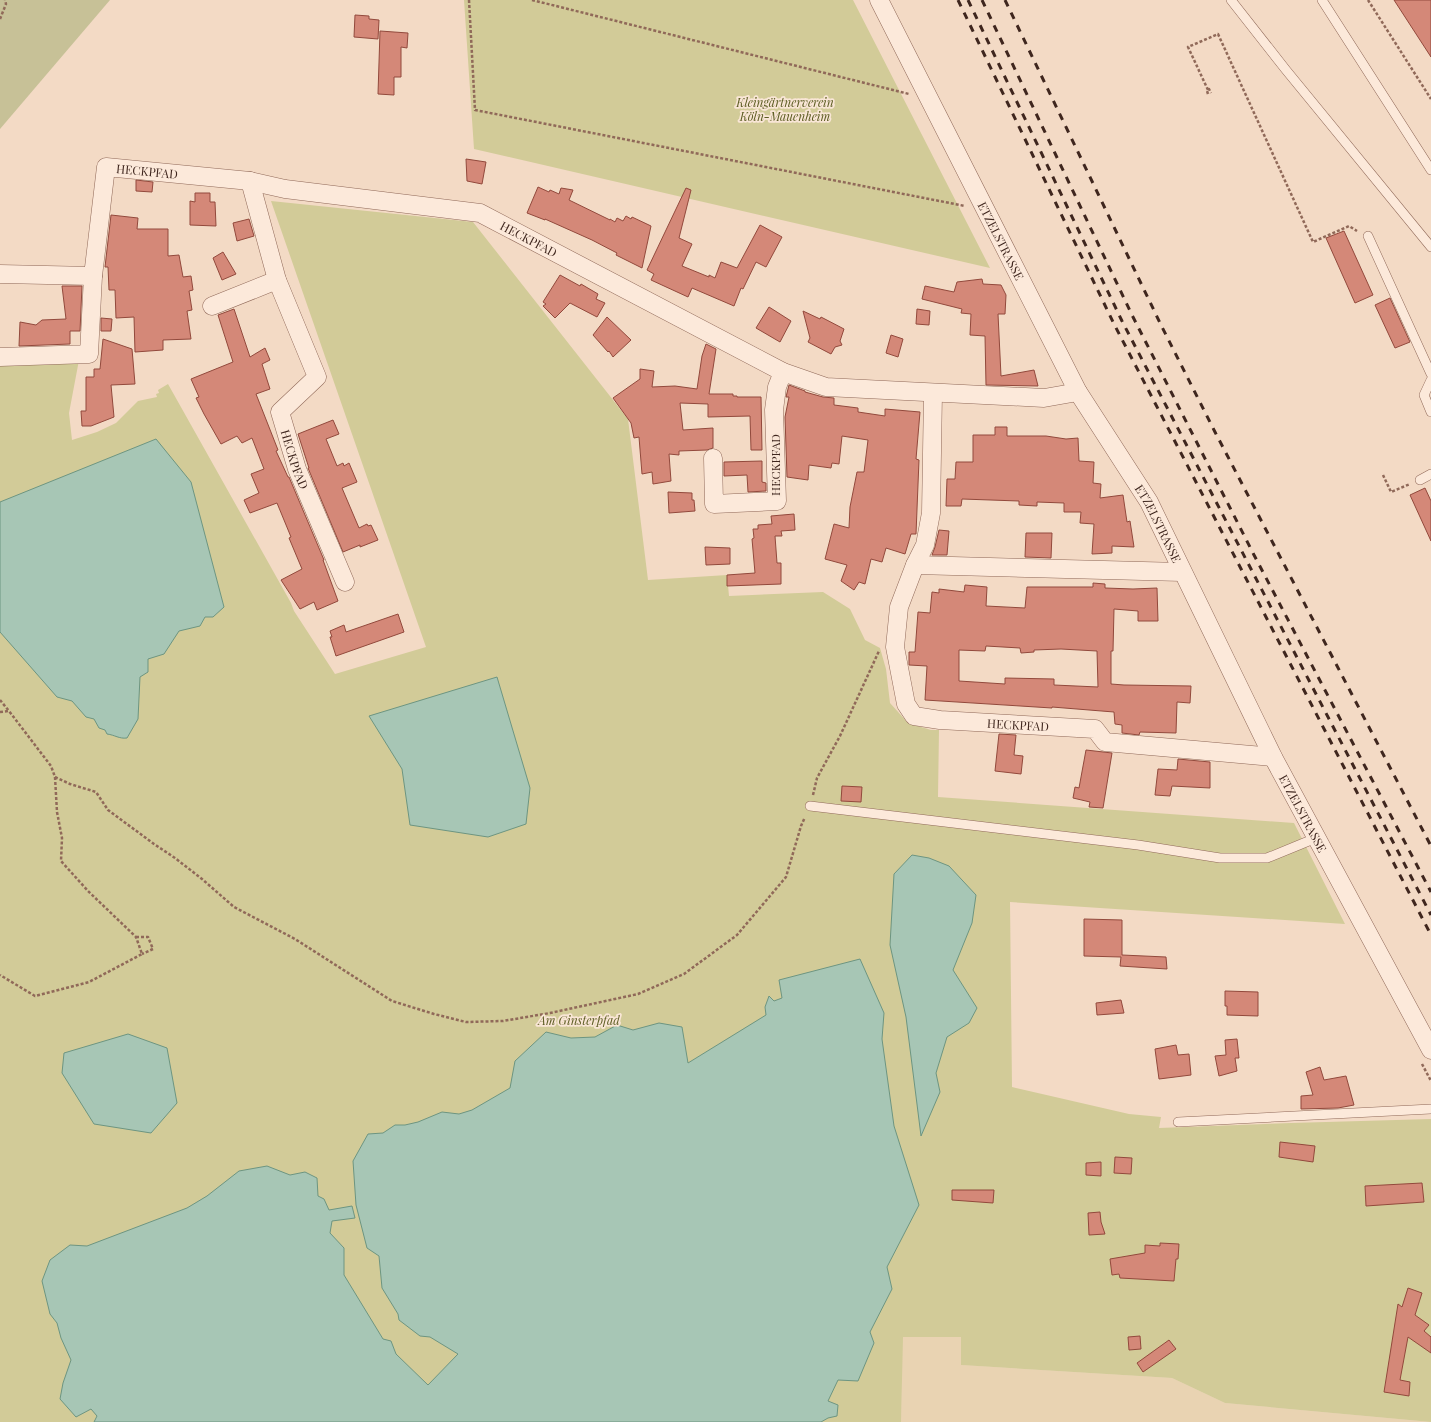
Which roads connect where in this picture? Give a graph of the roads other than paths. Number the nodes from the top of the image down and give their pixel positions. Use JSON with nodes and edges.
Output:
{"nodes":[{"id":1,"x":879,"y":0,"type":"edge"},
{"id":2,"x":1231,"y":0,"type":"edge"},
{"id":3,"x":1322,"y":0,"type":"edge"},
{"id":4,"x":1431,"y":170,"type":"edge"},
{"id":5,"x":250,"y":181,"type":"junction"},
{"id":6,"x":1368,"y":236,"type":"road end"},
{"id":7,"x":1431,"y":247,"type":"edge"},
{"id":8,"x":0,"y":274,"type":"edge"},
{"id":9,"x":93,"y":276,"type":"junction"},
{"id":10,"x":277,"y":280,"type":"junction"},
{"id":11,"x":212,"y":306,"type":"dead end"},
{"id":12,"x":0,"y":357,"type":"edge"},
{"id":13,"x":783,"y":372,"type":"junction"},
{"id":14,"x":1431,"y":374,"type":"edge"},
{"id":15,"x":1431,"y":380,"type":"edge"},
{"id":16,"x":1078,"y":392,"type":"junction"},
{"id":17,"x":933,"y":393,"type":"junction"},
{"id":18,"x":1431,"y":412,"type":"edge"},
{"id":19,"x":713,"y":458,"type":"dead end"},
{"id":20,"x":1431,"y":474,"type":"edge"},
{"id":21,"x":1420,"y":480,"type":"road end"},
{"id":22,"x":915,"y":565,"type":"junction"},
{"id":23,"x":1182,"y":572,"type":"junction"},
{"id":24,"x":345,"y":582,"type":"dead end"},
{"id":25,"x":1273,"y":757,"type":"junction"},
{"id":26,"x":810,"y":806,"type":"road end"},
{"id":27,"x":1316,"y":838,"type":"junction"},
{"id":28,"x":1431,"y":1050,"type":"edge"},
{"id":29,"x":1431,"y":1110,"type":"edge"},
{"id":30,"x":1178,"y":1122,"type":"dead end"}],
"edges":[{"from":1,"to":16,"type":"street","name":"ETZELSTRASSE"},
{"from":2,"to":7,"type":"lane"},
{"from":3,"to":4,"type":"lane"},
{"from":5,"to":9,"type":"street","name":"HECKPFAD"},
{"from":5,"to":10,"type":"street","name":"HECKPFAD"},
{"from":5,"to":13,"type":"street","name":"HECKPFAD"},
{"from":6,"to":14,"type":"lane"},
{"from":8,"to":9,"type":"street"},
{"from":9,"to":12,"type":"street","name":"HECKPFAD"},
{"from":10,"to":11,"type":"street"},
{"from":10,"to":24,"type":"street","name":"HECKPFAD"},
{"from":13,"to":17,"type":"street","name":"HECKPFAD"},
{"from":13,"to":19,"type":"street","name":"HECKPFAD"},
{"from":15,"to":18,"type":"lane"},
{"from":16,"to":17,"type":"street","name":"HECKPFAD"},
{"from":16,"to":23,"type":"street","name":"ETZELSTRASSE"},
{"from":17,"to":22,"type":"street","name":"HECKPFAD"},
{"from":20,"to":21,"type":"lane"},
{"from":22,"to":23,"type":"street"},
{"from":22,"to":25,"type":"street","name":"HECKPFAD"},
{"from":23,"to":25,"type":"street","name":"ETZELSTRASSE"},
{"from":25,"to":27,"type":"street","name":"ETZELSTRASSE"},
{"from":26,"to":27,"type":"lane"},
{"from":27,"to":28,"type":"street","name":"ETZELSTRASSE"},
{"from":29,"to":30,"type":"lane"}]}
